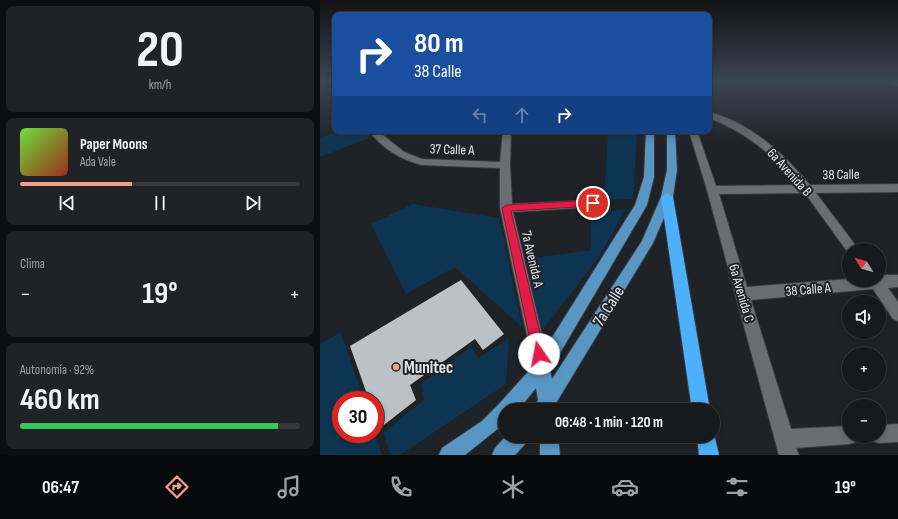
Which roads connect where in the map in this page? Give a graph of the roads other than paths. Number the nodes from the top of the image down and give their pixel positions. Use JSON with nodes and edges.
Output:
{"nodes":[{"id":1,"x":712,"y":116,"type":"edge"},
{"id":2,"x":376,"y":134,"type":"edge"},
{"id":3,"x":507,"y":134,"type":"edge"},
{"id":4,"x":650,"y":134,"type":"edge"},
{"id":5,"x":671,"y":134,"type":"edge"},
{"id":6,"x":694,"y":134,"type":"edge"},
{"id":7,"x":504,"y":165,"type":"junction"},
{"id":8,"x":898,"y":188,"type":"edge"},
{"id":9,"x":807,"y":189,"type":"junction"},
{"id":10,"x":712,"y":190,"type":"junction"},
{"id":11,"x":667,"y":197,"type":"junction"},
{"id":12,"x":593,"y":203,"type":"dead end"},
{"id":13,"x":506,"y":208,"type":"junction"},
{"id":14,"x":847,"y":243,"type":"edge"},
{"id":15,"x":898,"y":281,"type":"edge"},
{"id":16,"x":886,"y":282,"type":"edge"},
{"id":17,"x":842,"y":285,"type":"edge"},
{"id":18,"x":879,"y":287,"type":"edge"},
{"id":19,"x":742,"y":294,"type":"junction"},
{"id":20,"x":898,"y":314,"type":"edge"},
{"id":21,"x":542,"y":369,"type":"junction"},
{"id":22,"x":511,"y":403,"type":"edge"},
{"id":23,"x":545,"y":403,"type":"edge"},
{"id":24,"x":549,"y":403,"type":"edge"},
{"id":25,"x":701,"y":403,"type":"edge"},
{"id":26,"x":498,"y":417,"type":"edge"},
{"id":27,"x":898,"y":433,"type":"edge"},
{"id":28,"x":886,"y":434,"type":"edge"},
{"id":29,"x":842,"y":436,"type":"edge"},
{"id":30,"x":513,"y":443,"type":"edge"},
{"id":31,"x":549,"y":443,"type":"edge"},
{"id":32,"x":707,"y":443,"type":"edge"},
{"id":33,"x":786,"y":447,"type":"edge"},
{"id":34,"x":449,"y":455,"type":"edge"},
{"id":35,"x":502,"y":455,"type":"edge"},
{"id":36,"x":550,"y":455,"type":"edge"},
{"id":37,"x":709,"y":455,"type":"edge"}],
"edges":[{"from":1,"to":9,"type":"street","name":"6a Avenida B"},
{"from":2,"to":7,"type":"street","name":"37 Calle A"},
{"from":3,"to":7,"type":"street","name":"7a Avenida A"},
{"from":4,"to":21,"type":"main road","name":"7a Calle"},
{"from":5,"to":11,"type":"main road","name":"7a Calle"},
{"from":6,"to":10,"type":"street","name":"6a Avenida C"},
{"from":7,"to":13,"type":"street","name":"7a Avenida A"},
{"from":8,"to":9,"type":"street","name":"38 Calle"},
{"from":9,"to":10,"type":"street","name":"38 Calle"},
{"from":9,"to":14,"type":"street","name":"6a Avenida B"},
{"from":10,"to":19,"type":"street","name":"6a Avenida C"},
{"from":11,"to":24,"type":"main road","name":"7a Calle"},
{"from":11,"to":25,"type":"highway"},
{"from":12,"to":13,"type":"street"},
{"from":13,"to":21,"type":"street","name":"7a Avenida A"},
{"from":15,"to":16,"type":"street","name":"38 Calle A"},
{"from":17,"to":19,"type":"street","name":"38 Calle A"},
{"from":18,"to":20,"type":"street"},
{"from":19,"to":33,"type":"street","name":"6a Avenida C"},
{"from":21,"to":22,"type":"main road","name":"7a Calle"},
{"from":21,"to":23,"type":"main road"},
{"from":26,"to":34,"type":"main road","name":"7a Calle"},
{"from":27,"to":28,"type":"street"},
{"from":29,"to":33,"type":"street"},
{"from":30,"to":35,"type":"main road"},
{"from":31,"to":36,"type":"main road"},
{"from":32,"to":37,"type":"highway"}]}
